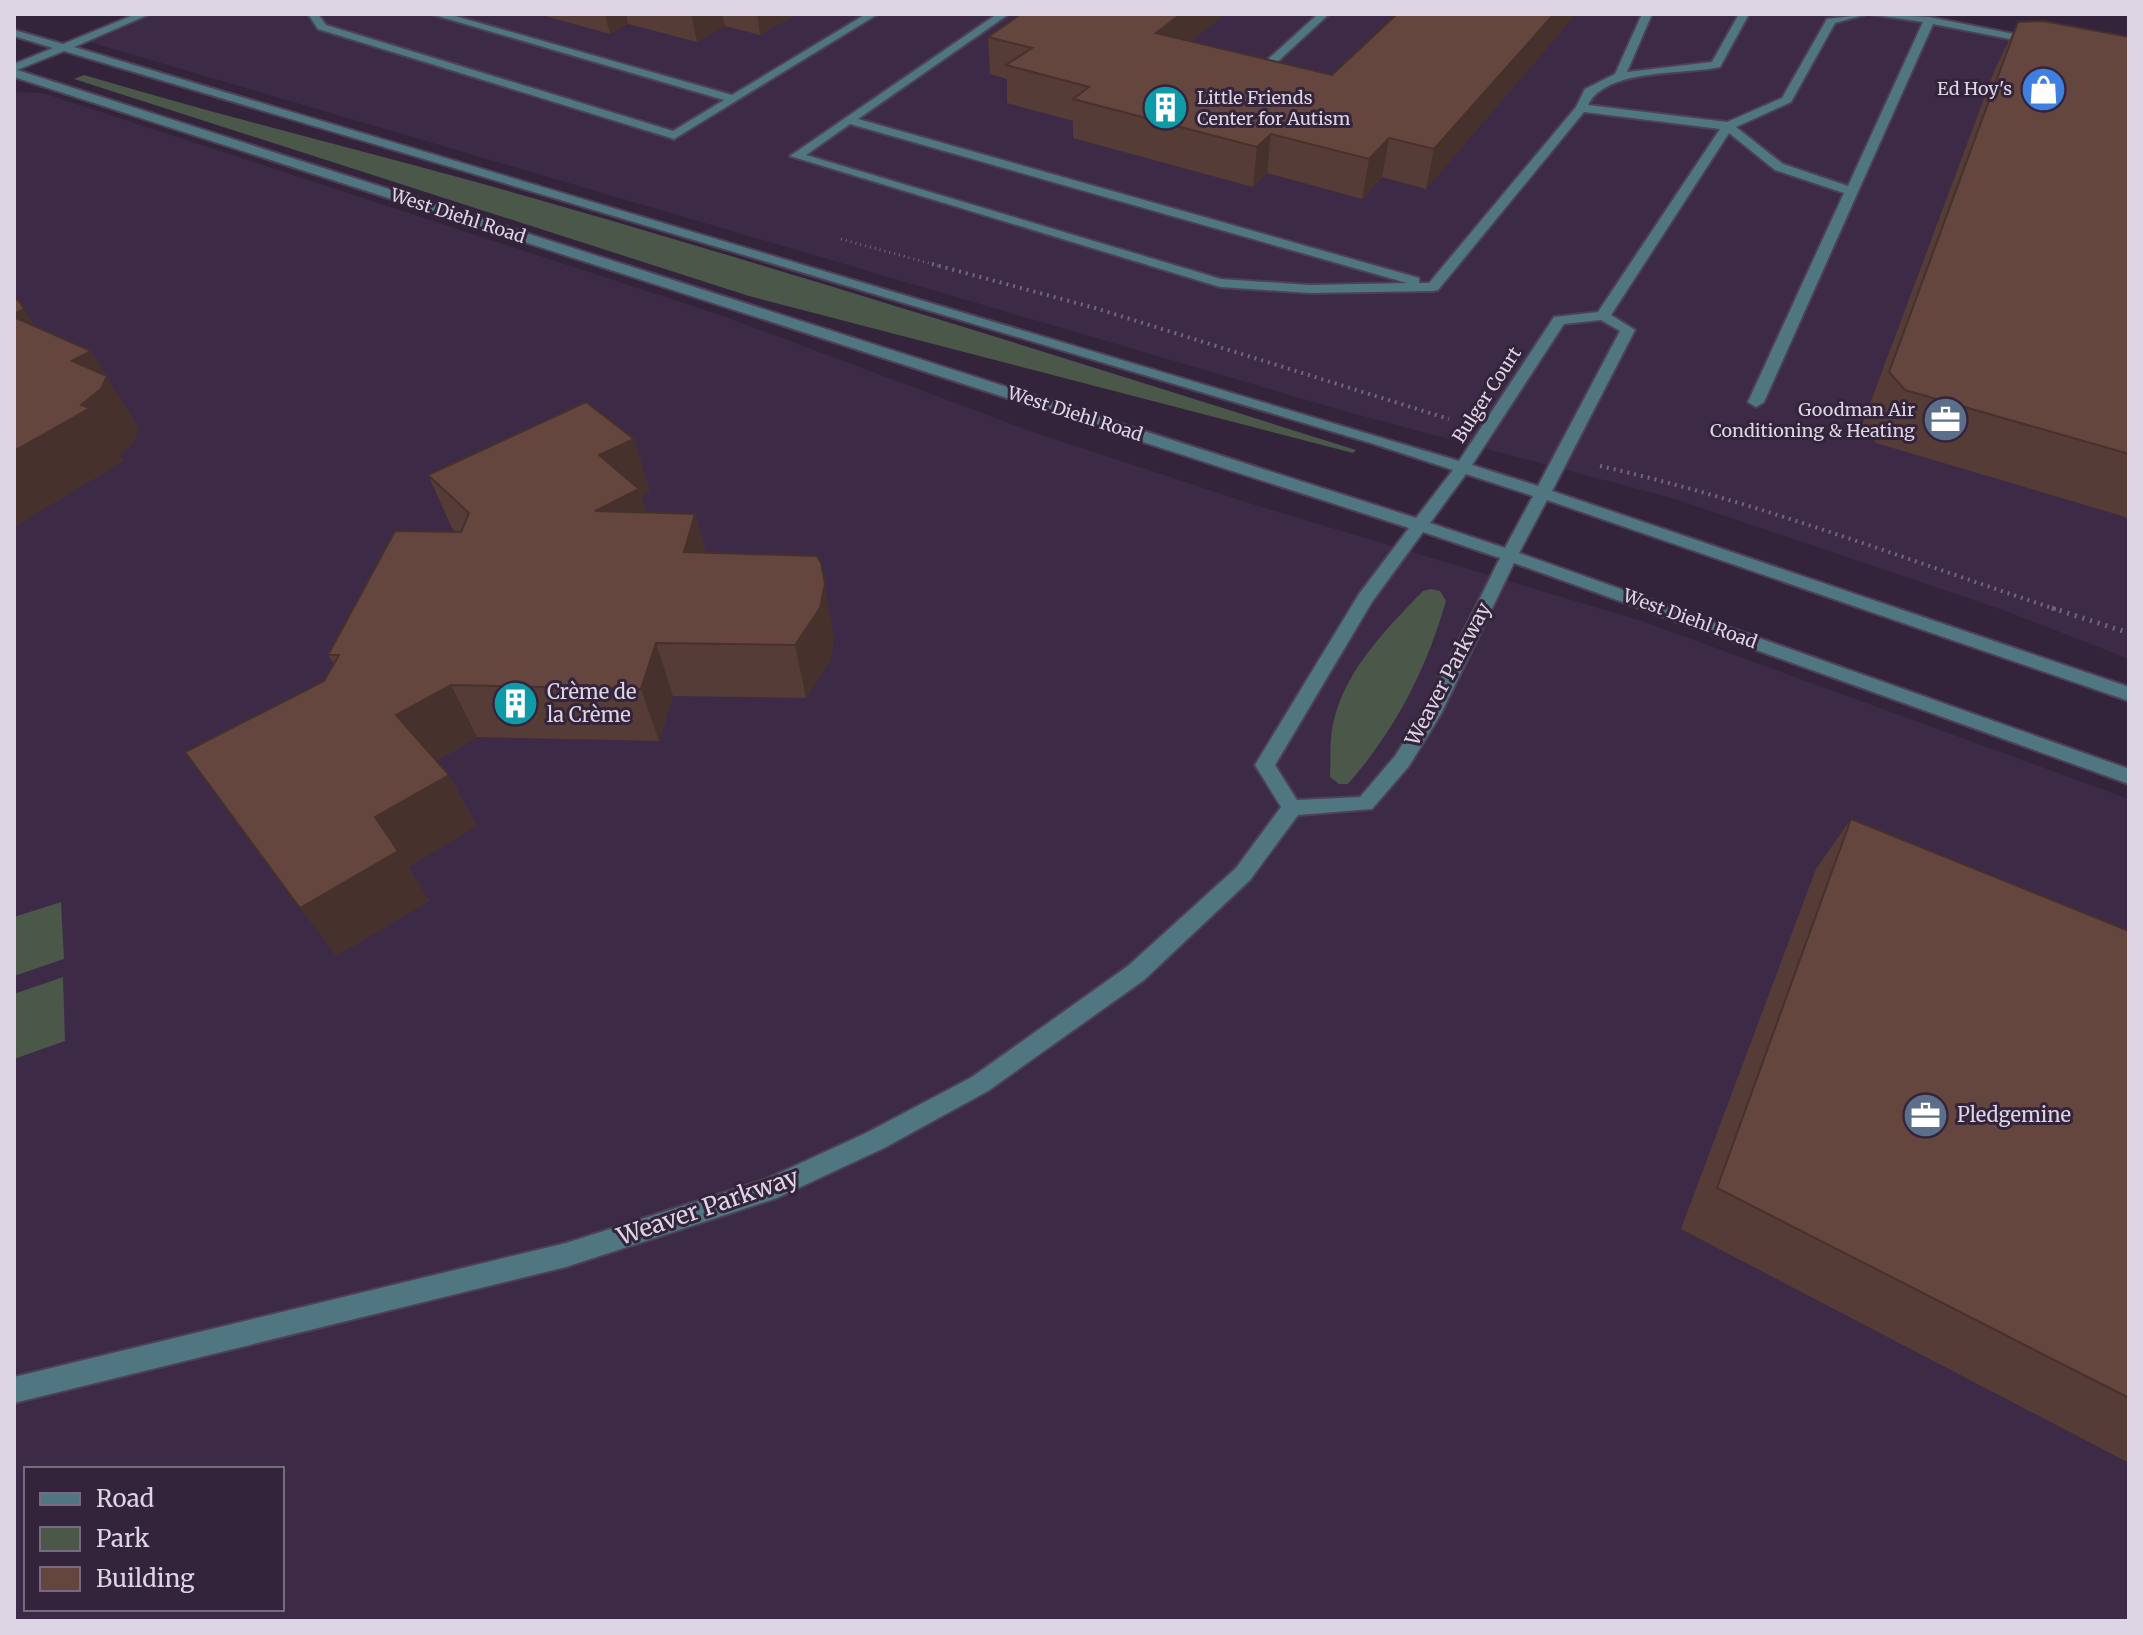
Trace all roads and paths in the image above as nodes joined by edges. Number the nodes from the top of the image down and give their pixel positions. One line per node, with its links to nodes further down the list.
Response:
1 (145, 14): 14 (street)
2 (313, 14): 18 (street)
3 (436, 14): 18 (street)
4 (873, 14): 18 (street)
5 (1004, 14): 20 (street)
6 (1324, 14): 15 (street)
7 (1647, 14): 17 (street)
8 (1744, 14): 17 (street)
9 (1862, 14): 21 (street)
10 (1874, 14): 11 (street)
11 (1929, 20): 13 (street); 22 (street)
12 (14, 33): 14 (street)
13 (2052, 44)
14 (63, 47): 16 (street); 26 (street)
15 (1269, 64)
16 (14, 71): 29 (street, West Diehl Road)
17 (1620, 76): 19 (street)
18 (733, 99)
19 (1581, 108): 21 (street); 23 (street)
20 (848, 120): 23 (street); 23 (street)
21 (1728, 126): 22 (street); 24 (street)
22 (1851, 191): 25 (street)
23 (1433, 287)
24 (1603, 316): 26 (street, Bulger Court); 28 (street)
25 (1756, 402)
26 (1463, 467): 28 (street); 29 (street, Bulger Court)
27 (1657, 479): 31 (path)
28 (1543, 493): 30 (street); 32 (street)
29 (1421, 527): 30 (street, West Diehl Road); 34 (street)
30 (1510, 556): 33 (street, West Diehl Road); 34 (street, Weaver Parkway)
31 (2129, 633)
32 (2129, 694)
33 (2129, 777)
34 (1292, 808): 35 (street, Weaver Parkway)
35 (14, 1390)

